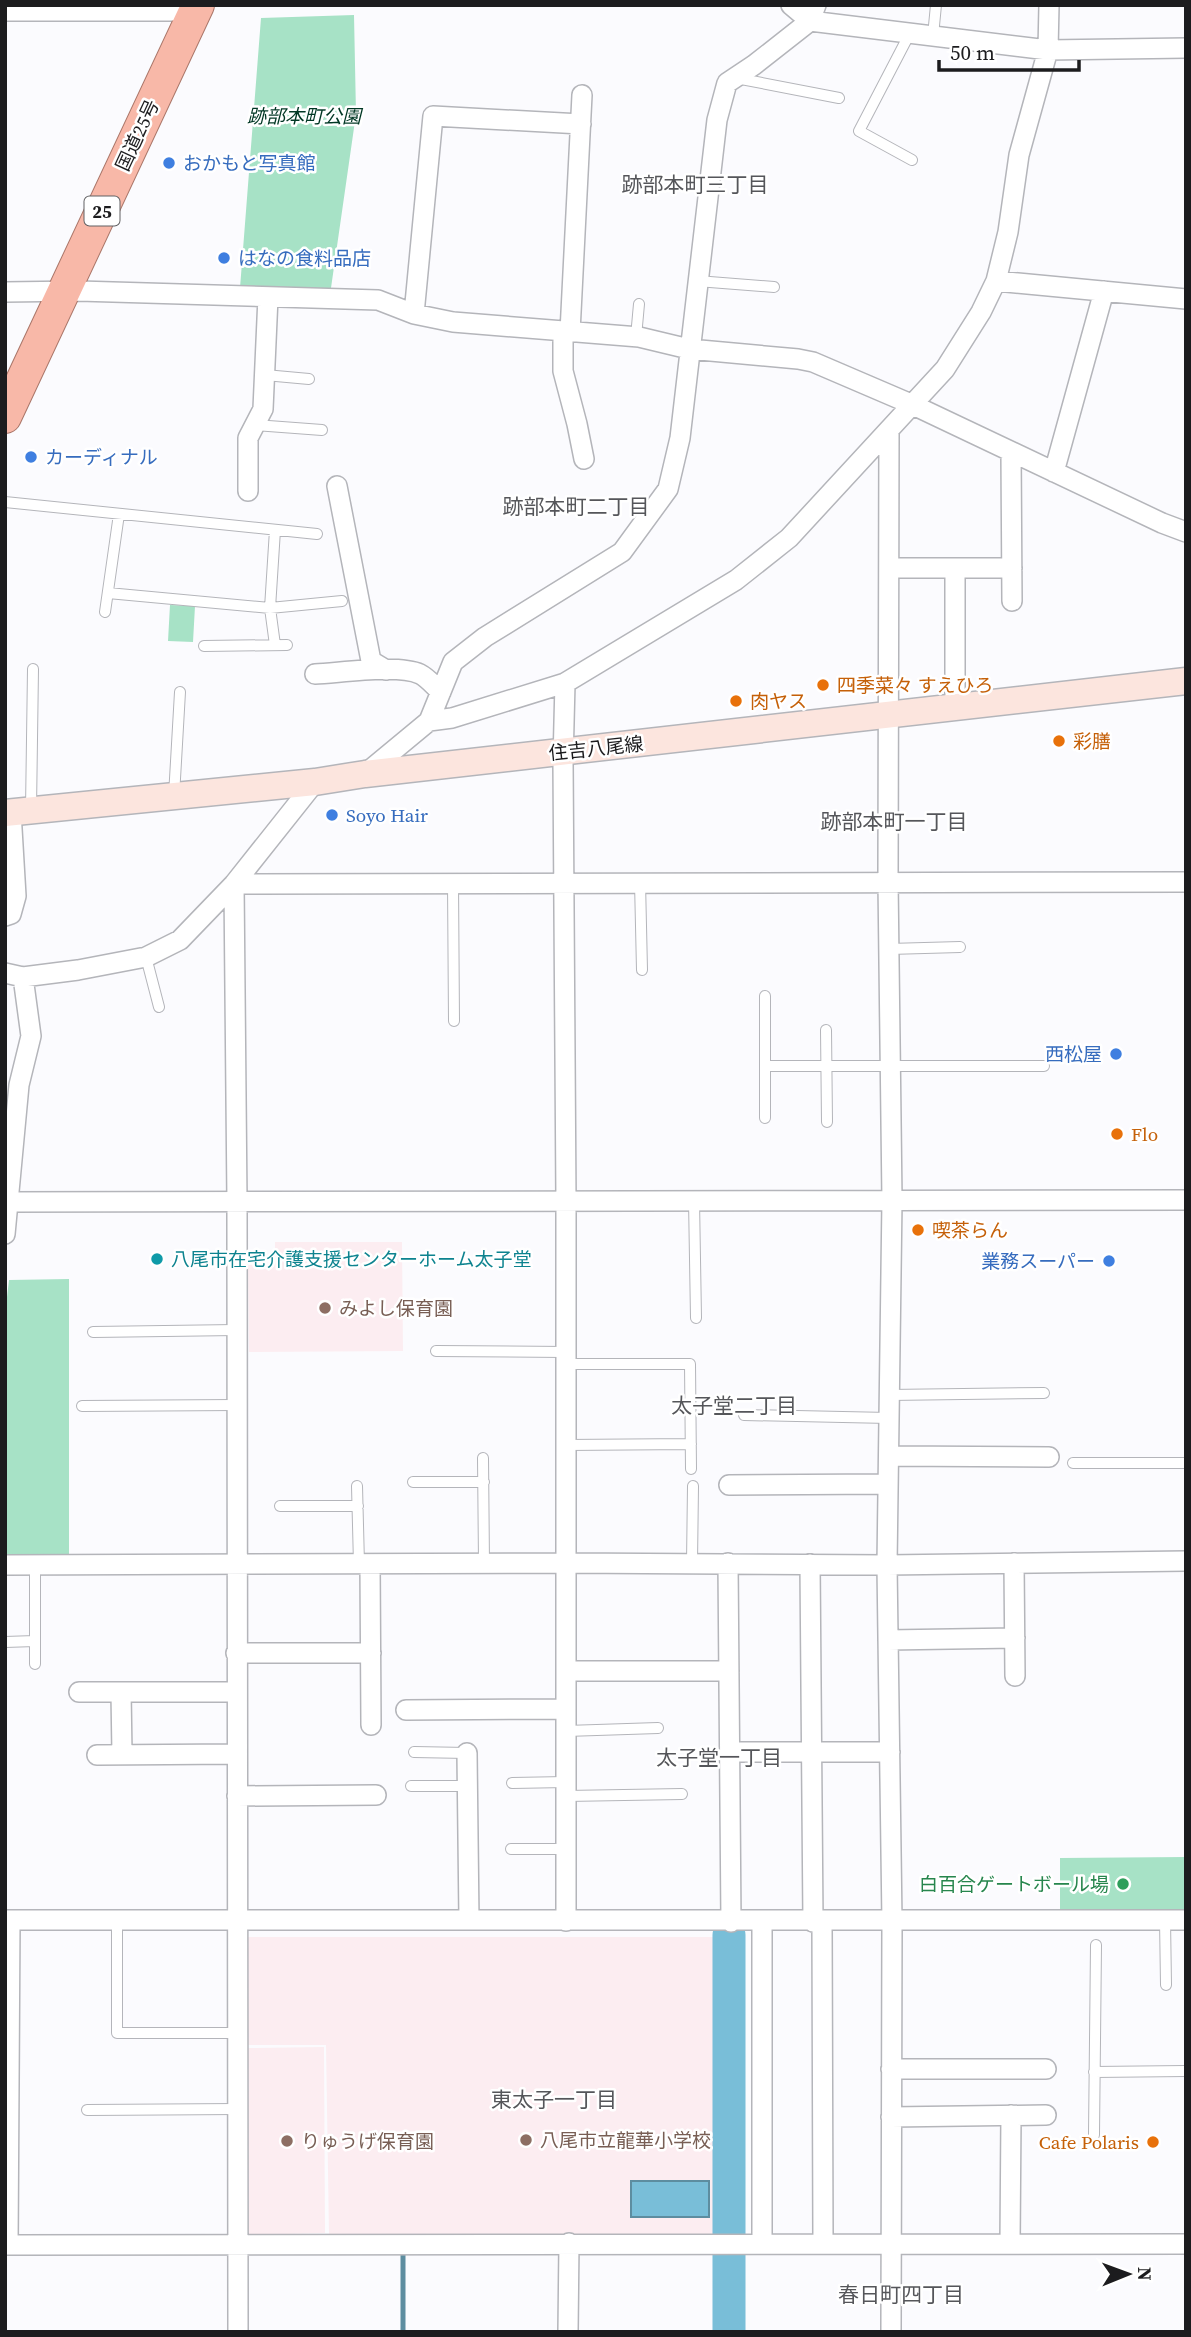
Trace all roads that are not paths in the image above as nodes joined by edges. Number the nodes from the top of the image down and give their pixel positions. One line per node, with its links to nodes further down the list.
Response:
1 (791, 5): 7 (street)
2 (936, 5): 9 (lane)
3 (1049, 5): 11 (street)
4 (102, 8): 5 (street); 6 (street)
5 (196, 8): 20 (highway, 国道25号 / 25)
6 (5, 11)
7 (813, 13): 8 (street); 12 (street)
8 (910, 33): 9 (street); 16 (lane)
9 (933, 36): 11 (street)
10 (1186, 48): 11 (street)
11 (1048, 50): 18 (street)
12 (734, 78): 14 (lane); 17 (street)
13 (582, 95): 15 (street)
14 (839, 98)
15 (581, 124): 26 (street); 27 (street)
16 (912, 160)
17 (697, 281): 19 (lane); 29 (street)
18 (996, 281): 21 (street); 32 (street)
19 (774, 286)
20 (65, 291): 22 (street); 23 (street); 33 (highway, 国道25号 / 25)
21 (1104, 291): 24 (street); 39 (street)
22 (5, 292)
23 (268, 297): 26 (street); 30 (street)
24 (1186, 299)
25 (639, 304): 28 (lane)
26 (414, 314): 27 (street)
27 (567, 332): 28 (street); 38 (street)
28 (636, 337): 29 (street)
29 (689, 349): 32 (street); 64 (street)
30 (265, 375): 31 (lane); 34 (street)
31 (309, 379)
32 (911, 404): 36 (street); 37 (street)
33 (5, 417)
34 (255, 425): 35 (lane); 41 (street)
35 (322, 430)
36 (889, 432): 47 (street); 62 (street)
37 (1011, 452): 39 (street); 49 (street)
38 (584, 459)
39 (1054, 472): 45 (street)
40 (337, 486): 59 (street)
41 (248, 491)
42 (5, 502): 43 (lane)
43 (119, 514): 44 (lane); 50 (lane)
44 (275, 530): 46 (lane); 53 (lane)
45 (1186, 532)
46 (317, 534)
47 (888, 568): 48 (street); 66 (street)
48 (955, 568): 49 (street); 65 (street)
49 (1012, 568): 52 (street)
50 (108, 593): 53 (lane); 54 (lane)
51 (342, 601): 53 (lane)
52 (1012, 601)
53 (270, 608): 55 (lane)
54 (106, 612)
55 (275, 645): 56 (lane); 57 (lane)
56 (286, 645)
57 (204, 646)
58 (33, 669): 72 (lane)
59 (386, 670): 60 (street); 64 (street)
60 (315, 674)
61 (1186, 681): 65 (main road, 住吉八尾線)
62 (565, 683): 67 (street); 68 (street)
63 (180, 692): 71 (lane)
64 (441, 692): 67 (street)
65 (955, 707): 66 (main road, 住吉八尾線)
66 (888, 715): 68 (main road, 住吉八尾線); 73 (street)
67 (429, 721): 69 (street)
68 (563, 751): 69 (main road, 住吉八尾線); 76 (street)
69 (365, 774): 70 (main road, 住吉八尾線)
70 (315, 782): 71 (main road, 住吉八尾線); 78 (street)
71 (174, 796): 72 (main road, 住吉八尾線)
72 (16, 812): 79 (street)
73 (888, 881): 74 (street); 77 (street); 81 (street)
74 (640, 882): 76 (street); 83 (lane)
75 (453, 883): 76 (street); 78 (street); 87 (lane)
76 (563, 883): 99 (street)
77 (1186, 883)
78 (234, 884): 82 (street); 101 (street)
79 (5, 916)
80 (960, 947): 81 (lane)
81 (889, 949): 90 (street)
82 (146, 957): 84 (street); 86 (lane)
83 (642, 970)
84 (14, 975): 95 (street)
85 (765, 996): 91 (lane)
86 (159, 1007)
87 (454, 1021)
88 (826, 1030): 89 (lane)
89 (826, 1065): 90 (lane); 91 (lane); 94 (lane)
90 (890, 1065): 92 (lane); 97 (street)
91 (765, 1066): 93 (lane)
92 (1044, 1066)
93 (765, 1118)
94 (827, 1122)
95 (9, 1151): 100 (street)
96 (694, 1200): 97 (street); 99 (street); 103 (lane)
97 (892, 1200): 98 (street); 109 (street)
98 (1186, 1200)
99 (566, 1201): 101 (street); 107 (street)
100 (8, 1202): 101 (street); 102 (street)
101 (237, 1202): 104 (street)
102 (5, 1234)
103 (696, 1318)
104 (236, 1330): 105 (lane); 110 (street)
105 (93, 1332)
106 (436, 1351): 107 (lane)
107 (566, 1358): 114 (lane); 115 (street)
108 (1044, 1393): 109 (lane)
109 (889, 1395): 113 (street)
110 (236, 1405): 111 (lane); 140 (street)
111 (82, 1406)
112 (744, 1415): 113 (lane)
113 (889, 1418): 116 (street)
114 (691, 1444): 115 (lane); 121 (lane)
115 (566, 1445): 132 (street)
116 (889, 1456): 117 (street); 125 (street)
117 (1049, 1457)
118 (483, 1458): 123 (lane)
119 (1073, 1463): 120 (lane)
120 (1186, 1463)
121 (691, 1469)
122 (413, 1482): 123 (lane)
123 (484, 1482): 131 (lane)
124 (729, 1485): 125 (street)
125 (888, 1485): 141 (street)
126 (358, 1486): 129 (lane)
127 (693, 1486): 133 (lane)
128 (281, 1506): 129 (lane)
129 (358, 1506): 136 (lane)
130 (1186, 1561): 135 (street)
131 (484, 1563): 132 (street); 136 (street)
132 (566, 1563): 133 (street); 149 (street)
133 (692, 1563): 134 (street)
134 (728, 1563): 137 (street); 150 (street)
135 (1014, 1563): 141 (street); 142 (street)
136 (364, 1564): 140 (street); 147 (street)
137 (810, 1564): 141 (street); 162 (street)
138 (5, 1565): 139 (street)
139 (35, 1565): 140 (street); 144 (lane)
140 (236, 1565): 146 (street)
141 (887, 1565): 143 (street)
142 (1015, 1638): 143 (street); 151 (street)
143 (888, 1640): 163 (street)
144 (35, 1641): 145 (lane); 148 (lane)
145 (5, 1642)
146 (236, 1653): 147 (street); 154 (street)
147 (371, 1653): 157 (street)
148 (35, 1664)
149 (566, 1671): 150 (street); 155 (street)
150 (729, 1671): 161 (street)
151 (1015, 1676)
152 (79, 1692): 153 (street)
153 (121, 1692): 154 (street); 165 (street)
154 (236, 1692): 166 (street)
155 (566, 1709): 156 (street); 159 (street)
156 (406, 1710)
157 (371, 1726)
158 (658, 1728): 159 (lane)
159 (566, 1731): 171 (street)
160 (414, 1752): 164 (lane)
161 (729, 1752): 162 (street); 184 (street)
162 (812, 1752): 163 (street); 186 (street)
163 (890, 1752): 187 (street)
164 (467, 1753): 170 (street)
165 (122, 1754): 166 (street); 167 (street)
166 (237, 1754): 173 (street)
167 (97, 1755)
168 (512, 1783): 171 (lane)
169 (411, 1786): 170 (lane)
170 (467, 1786): 180 (street)
171 (566, 1789): 172 (lane); 176 (street)
172 (682, 1794)
173 (237, 1796): 174 (street); 178 (street)
174 (376, 1796)
175 (511, 1849): 176 (lane)
176 (566, 1849): 183 (street)
177 (117, 1919): 178 (street); 179 (street); 190 (lane)
178 (237, 1919): 180 (street); 190 (street)
179 (7, 1920): 208 (street)
180 (469, 1920): 183 (street)
181 (1165, 1920): 182 (street); 187 (street); 189 (lane)
182 (1186, 1920)
183 (566, 1921): 184 (street)
184 (731, 1922): 185 (street)
185 (762, 1922): 186 (street); 202 (street)
186 (818, 1922): 187 (street); 203 (street)
187 (892, 1922): 191 (street)
188 (1096, 1945): 194 (lane)
189 (1166, 1985)
190 (238, 2033): 195 (street)
191 (891, 2069): 192 (street); 199 (street)
192 (1046, 2069)
193 (1186, 2071): 194 (lane)
194 (1094, 2072): 200 (lane)
195 (238, 2109): 196 (lane); 206 (street)
196 (87, 2110)
197 (1011, 2115): 198 (street); 199 (street); 205 (street)
198 (1046, 2115)
199 (891, 2116): 204 (street)
200 (1094, 2135)
201 (569, 2243): 202 (street); 206 (street); 210 (street)
202 (762, 2243): 203 (street)
203 (823, 2243): 204 (street)
204 (890, 2243): 205 (street); 211 (street)
205 (1010, 2243): 207 (street)
206 (238, 2244): 208 (street); 209 (street)
207 (1186, 2244)
208 (6, 2245)
209 (238, 2332)
210 (568, 2332)
211 (891, 2332)

